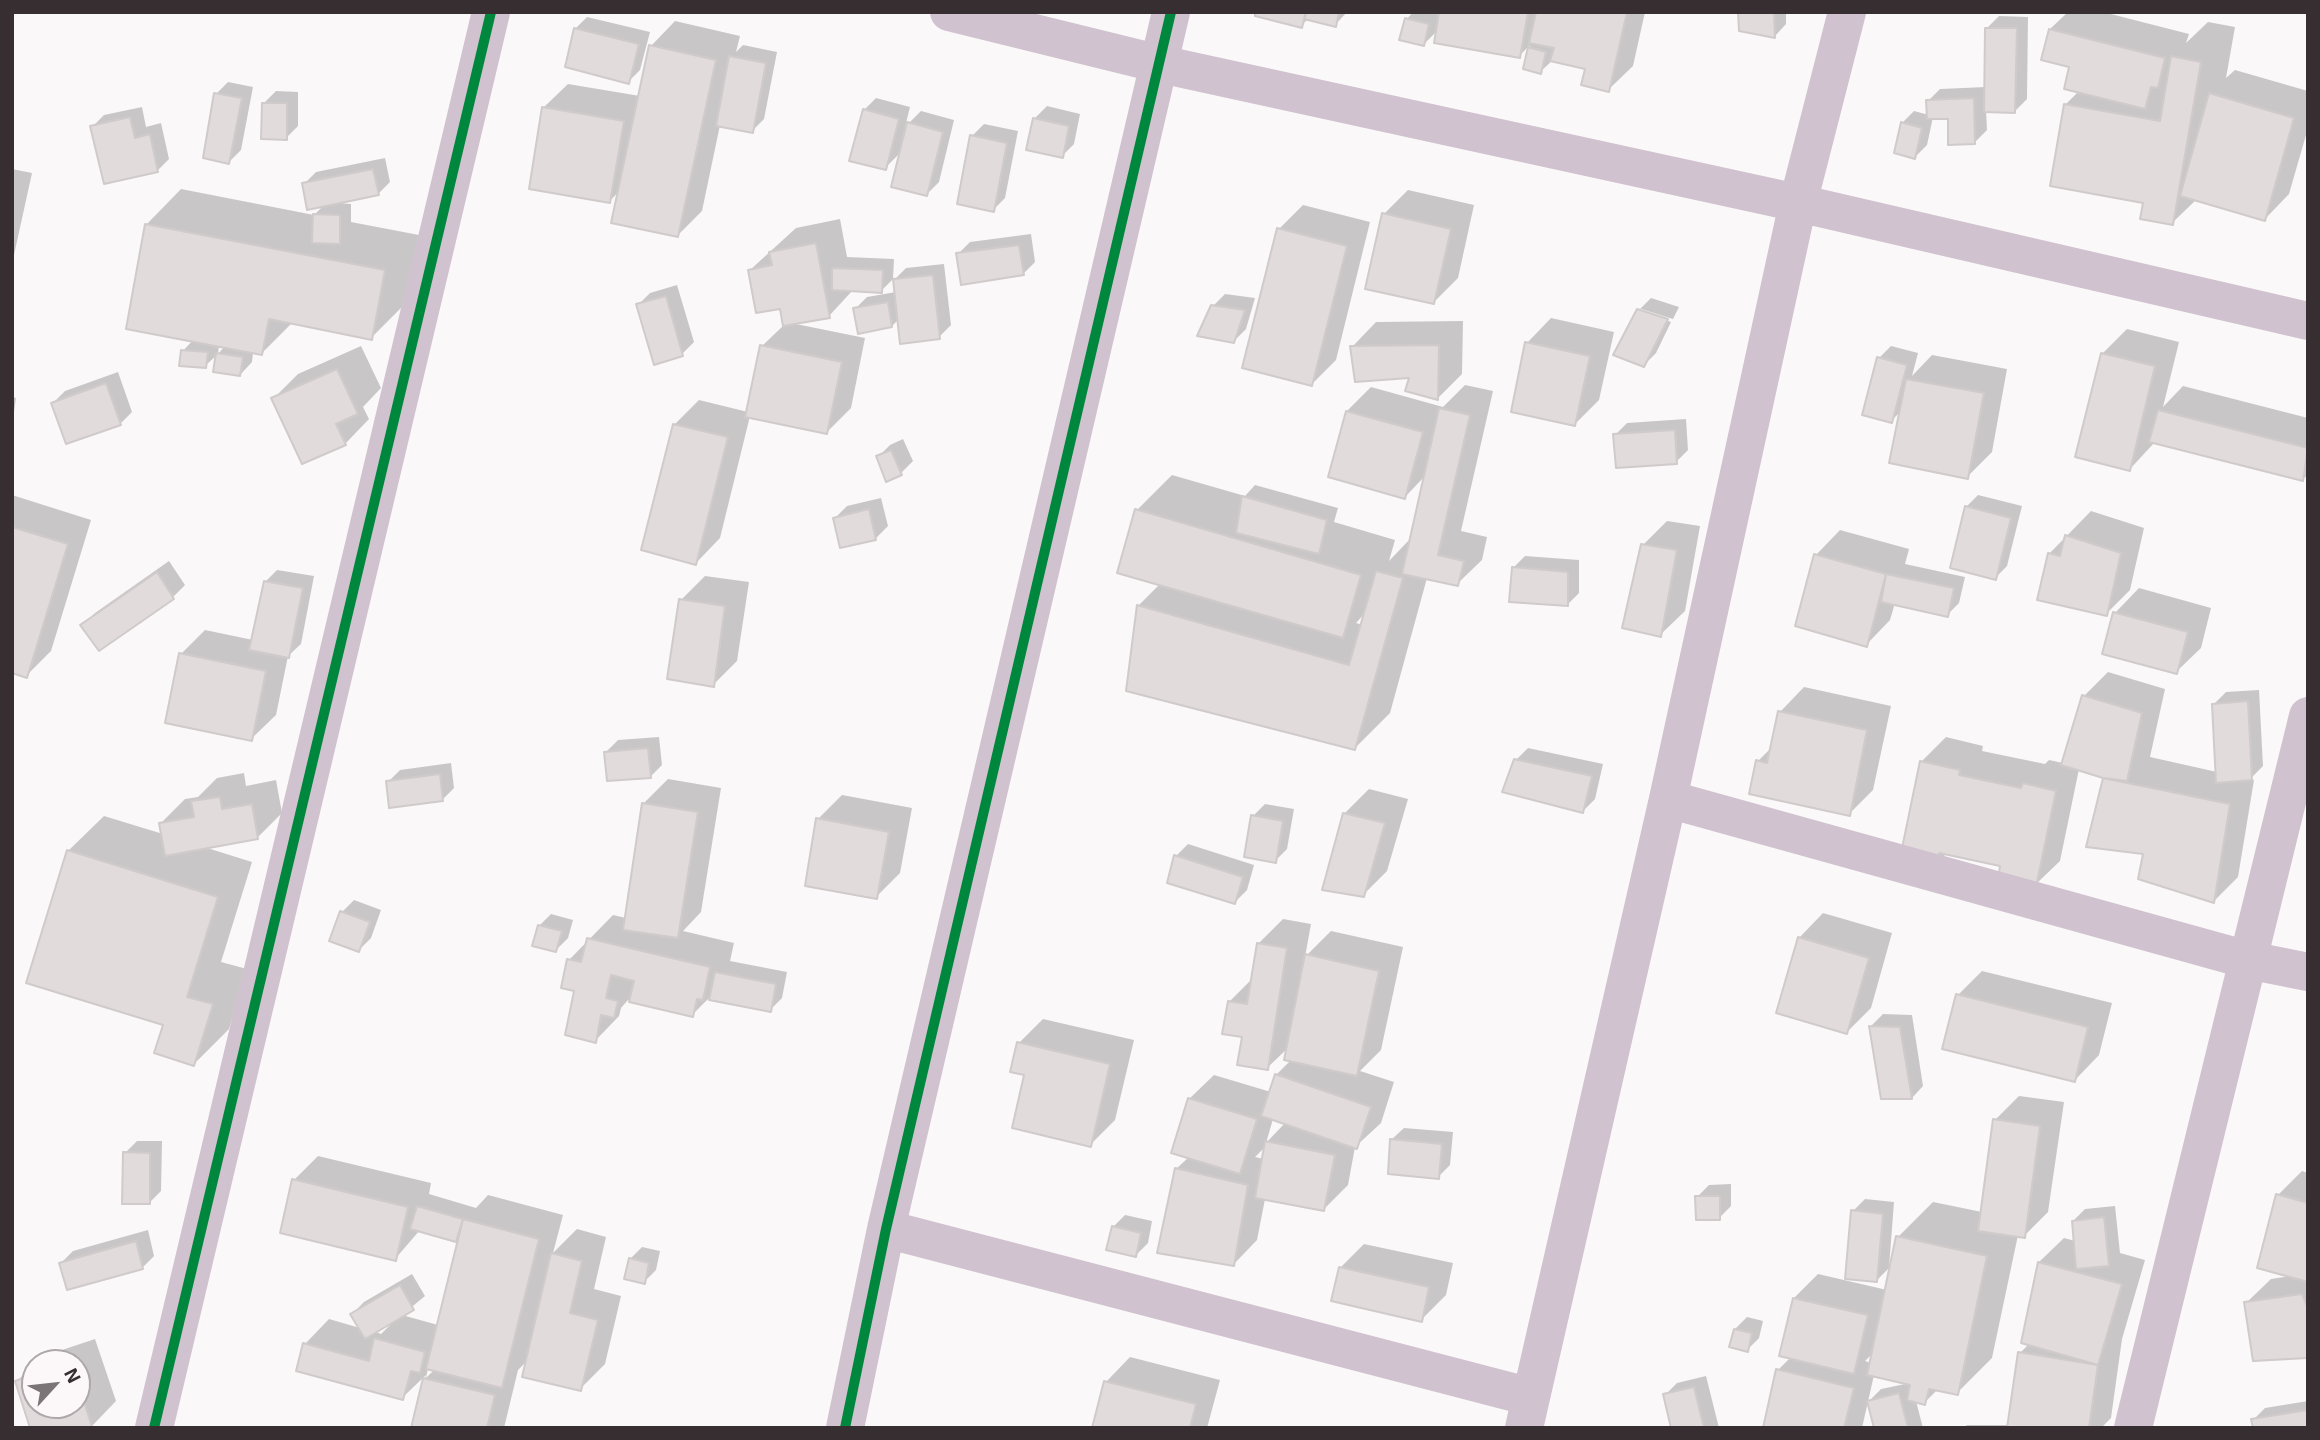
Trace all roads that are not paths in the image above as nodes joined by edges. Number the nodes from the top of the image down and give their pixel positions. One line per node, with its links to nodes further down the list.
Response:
1 (491, 12): 14 (street)
2 (949, 12): 5 (street)
3 (1171, 12): 5 (street)
4 (1847, 12): 6 (street)
5 (1160, 64): 6 (street); 12 (street)
6 (1798, 203): 7 (street); 9 (street)
7 (2308, 321)
8 (2308, 716): 10 (street)
9 (1668, 799): 10 (street); 13 (street)
10 (2248, 960): 11 (street); 16 (street)
11 (2308, 972)
12 (887, 1229): 13 (street); 15 (street)
13 (1527, 1413)
14 (154, 1428)
15 (845, 1428)
16 (2133, 1428)

